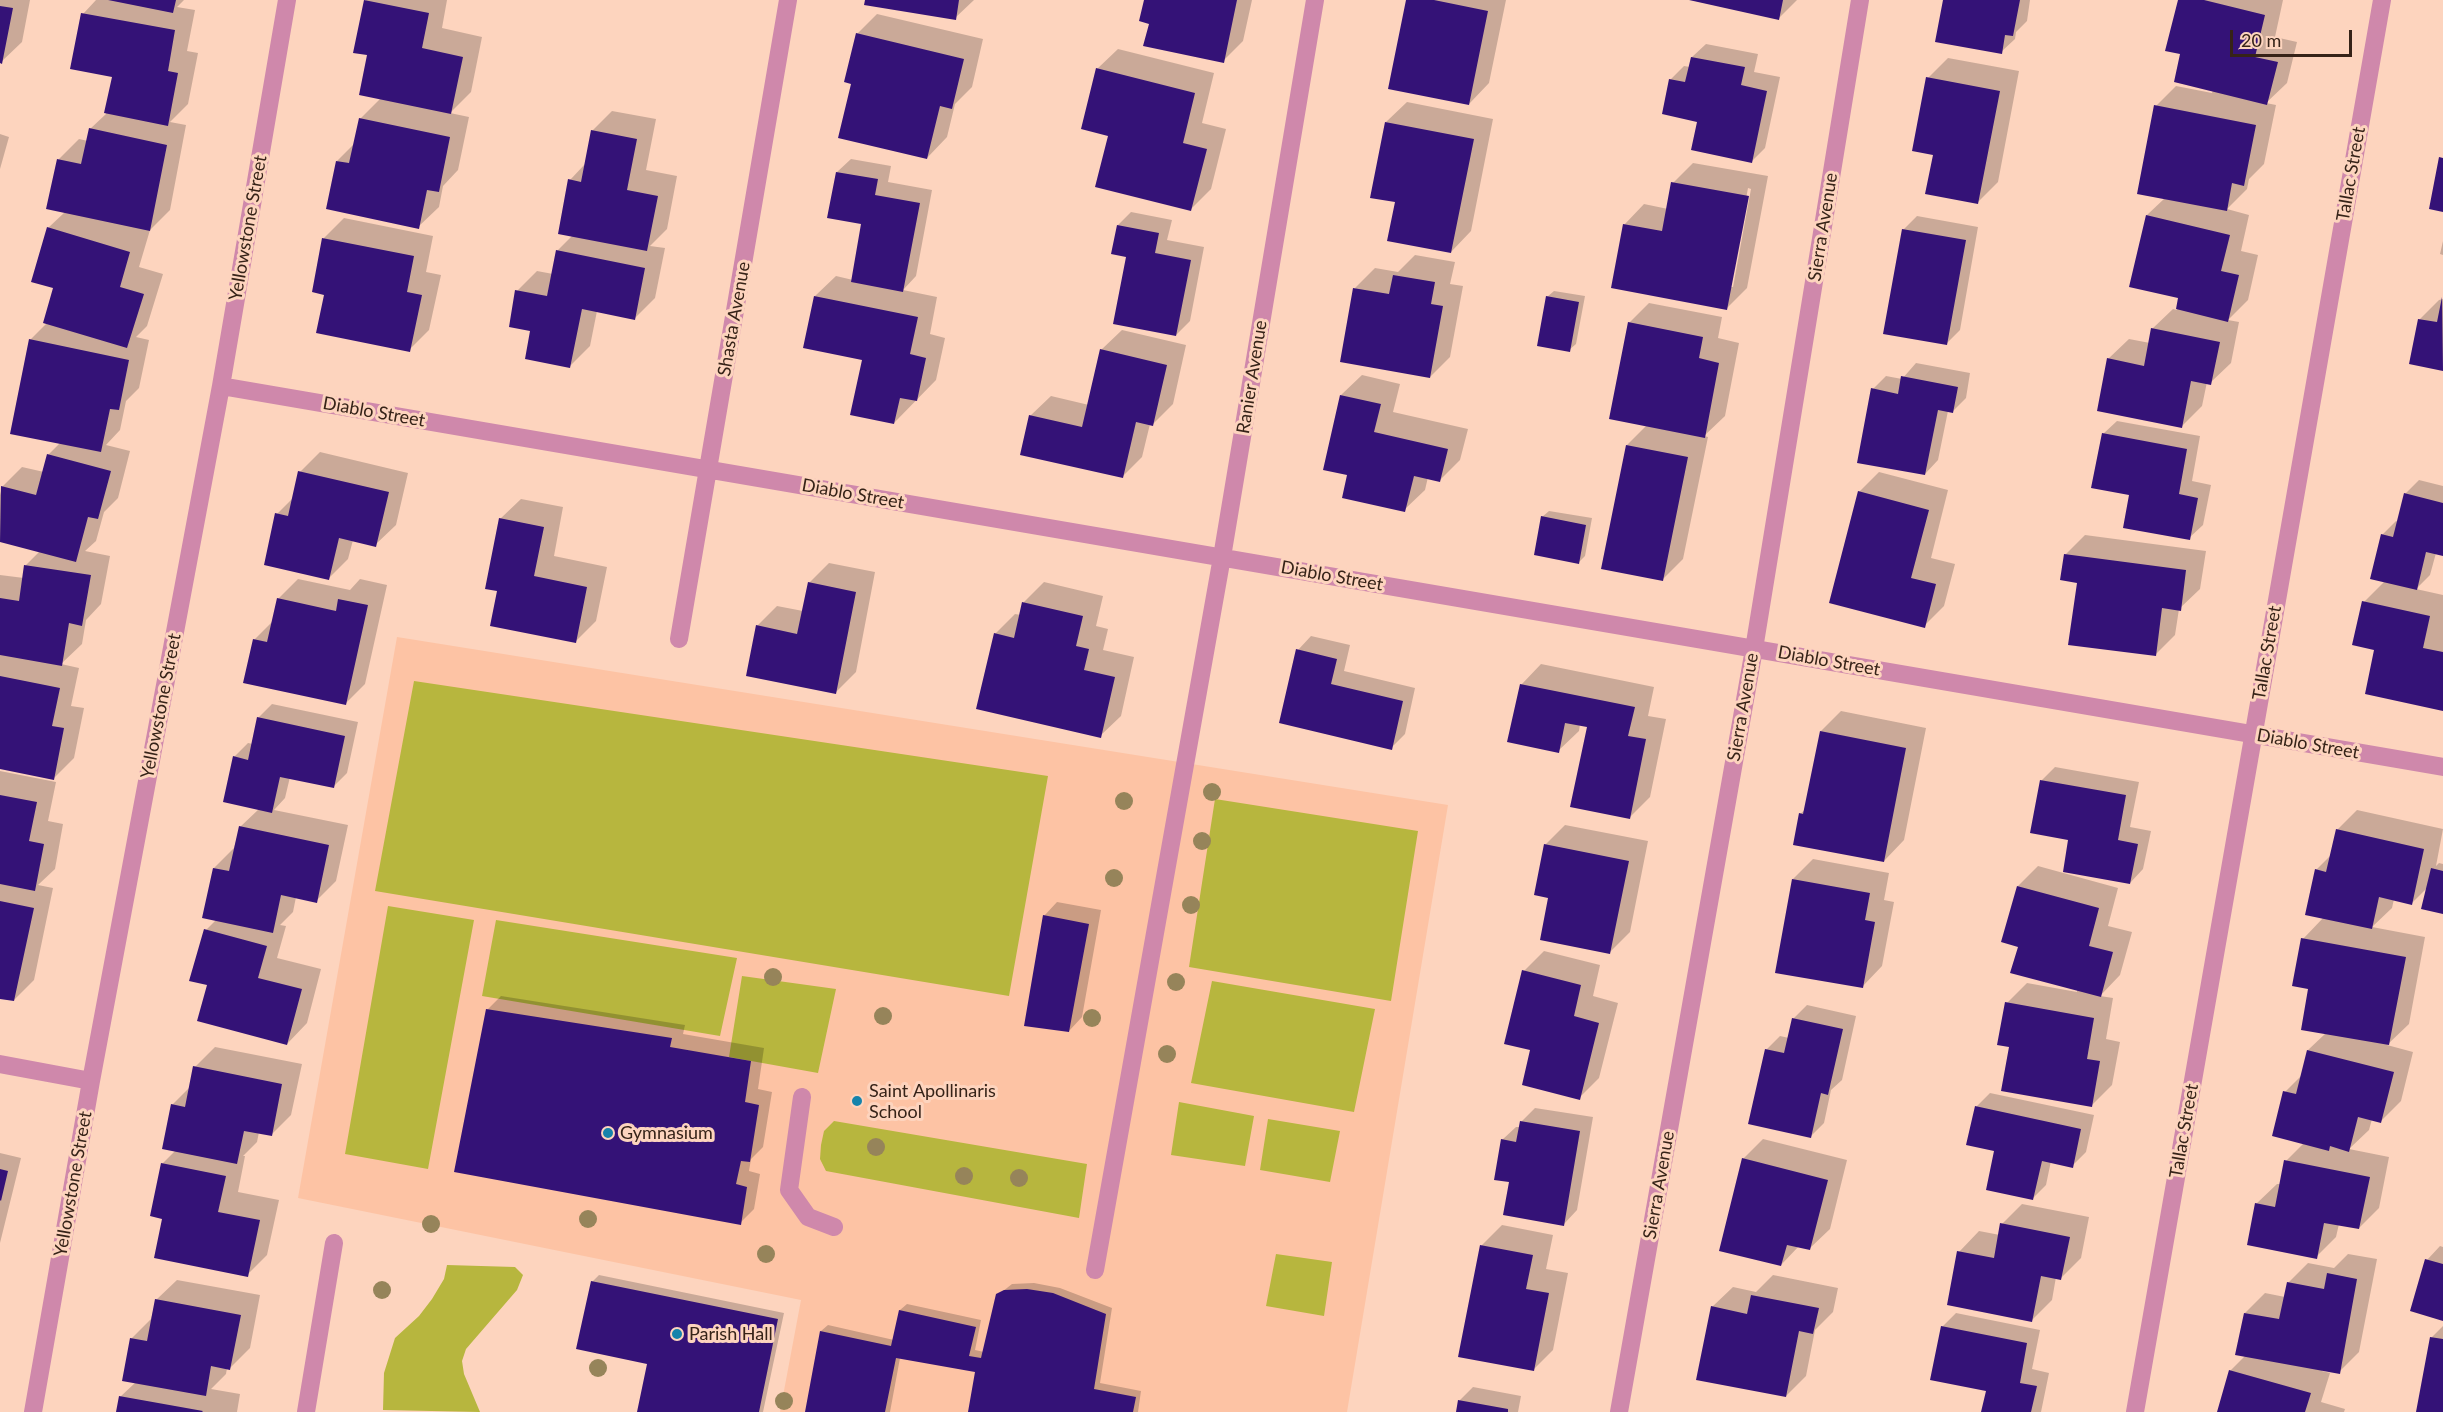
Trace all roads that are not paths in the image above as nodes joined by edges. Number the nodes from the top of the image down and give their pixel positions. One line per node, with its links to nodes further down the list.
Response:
1 (287, 0): 6 (street, Yellowstone Street)
2 (788, 0): 7 (street, Shasta Avenue)
3 (1315, 0): 8 (street, Ranier Avenue)
4 (1860, 0): 10 (street, Sierra Avenue)
5 (2382, 0): 11 (street, Tallac Street)
6 (221, 386): 7 (street, Diablo Street); 14 (street, Yellowstone Street)
7 (708, 469): 8 (street, Diablo Street); 9 (street, Shasta Avenue)
8 (1222, 558): 10 (street, Diablo Street); 18 (street, Ranier Avenue)
9 (679, 639)
10 (1754, 649): 11 (street, Diablo Street); 21 (street, Sierra Avenue)
11 (2252, 734): 12 (street, Diablo Street); 22 (street, Tallac Street)
12 (2443, 767)
13 (0, 1064): 14 (street)
14 (91, 1081): 19 (street, Yellowstone Street)
15 (802, 1097): 16 (street)
16 (834, 1227)
17 (334, 1243): 20 (street)
18 (1095, 1270)
19 (33, 1412)
20 (306, 1412)
21 (1619, 1412)
22 (2135, 1412)

